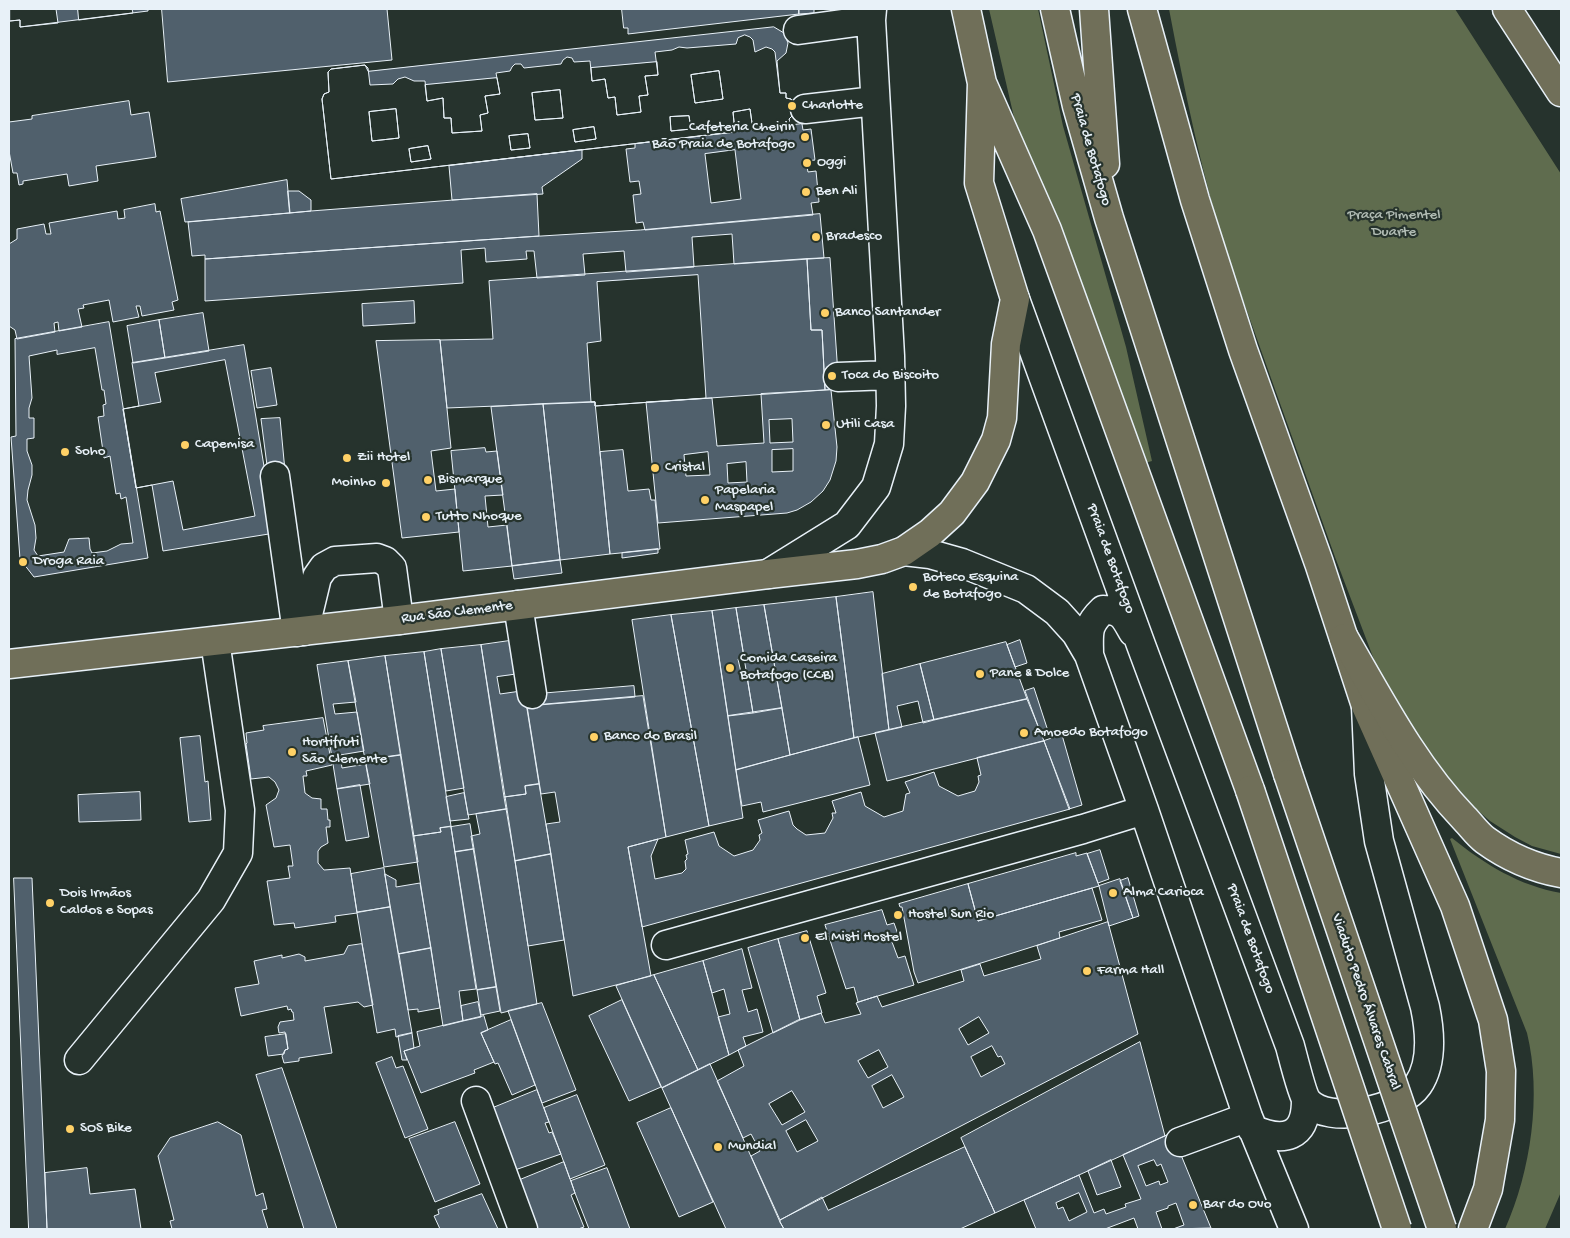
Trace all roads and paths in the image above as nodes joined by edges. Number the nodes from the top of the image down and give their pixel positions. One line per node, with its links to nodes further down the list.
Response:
1 (966, 9): 8 (main road, Praia de Botafogo)
2 (1055, 9): 12 (main road, Praia de Botafogo)
3 (1094, 9): 12 (main road)
4 (1142, 9): 22 (main road)
5 (1507, 9): 9 (main road)
6 (871, 14): 7 (street); 10 (street)
7 (798, 30)
8 (982, 83): 13 (main road, Praia de Botafogo); 40 (main road, Praia de Botafogo, bridge)
9 (1561, 92)
10 (875, 101): 11 (street); 14 (street)
11 (805, 109)
12 (1109, 218): 29 (main road, Praia de Botafogo)
13 (1015, 299): 17 (main road, Praia de Botafogo); 24 (street, Praia de Botafogo)
14 (890, 376): 15 (street); 18 (street)
15 (838, 377)
16 (275, 476): 21 (street)
17 (904, 551): 18 (main road, Rua São Clemente); 25 (street)
18 (768, 574): 19 (main road, Rua São Clemente)
19 (518, 605): 20 (main road, Rua São Clemente); 27 (street)
20 (399, 620): 21 (main road, Rua São Clemente); 21 (street)
21 (301, 631): 23 (main road, Rua São Clemente)
22 (1344, 638): 28 (main road); 31 (main road)
23 (215, 641): 26 (main road, Rua São Clemente); 33 (street)
24 (1141, 645): 25 (street); 34 (street, Praia de Botafogo)
25 (1089, 655): 30 (street)
26 (9, 664)
27 (532, 694)
28 (1366, 706): 34 (street); 42 (main road)
29 (1288, 774): 41 (main road, Viaduto Pedro Álvares Cabral, bridge)
30 (1144, 810): 32 (street); 36 (street)
31 (1561, 873)
32 (666, 945)
33 (79, 1060)
34 (1306, 1100): 36 (street)
35 (476, 1101): 38 (street)
36 (1250, 1123): 37 (street); 39 (street)
37 (1180, 1142)
38 (524, 1229)
39 (1294, 1229)
40 (1398, 1229)
41 (1442, 1229)
42 (1473, 1229)

